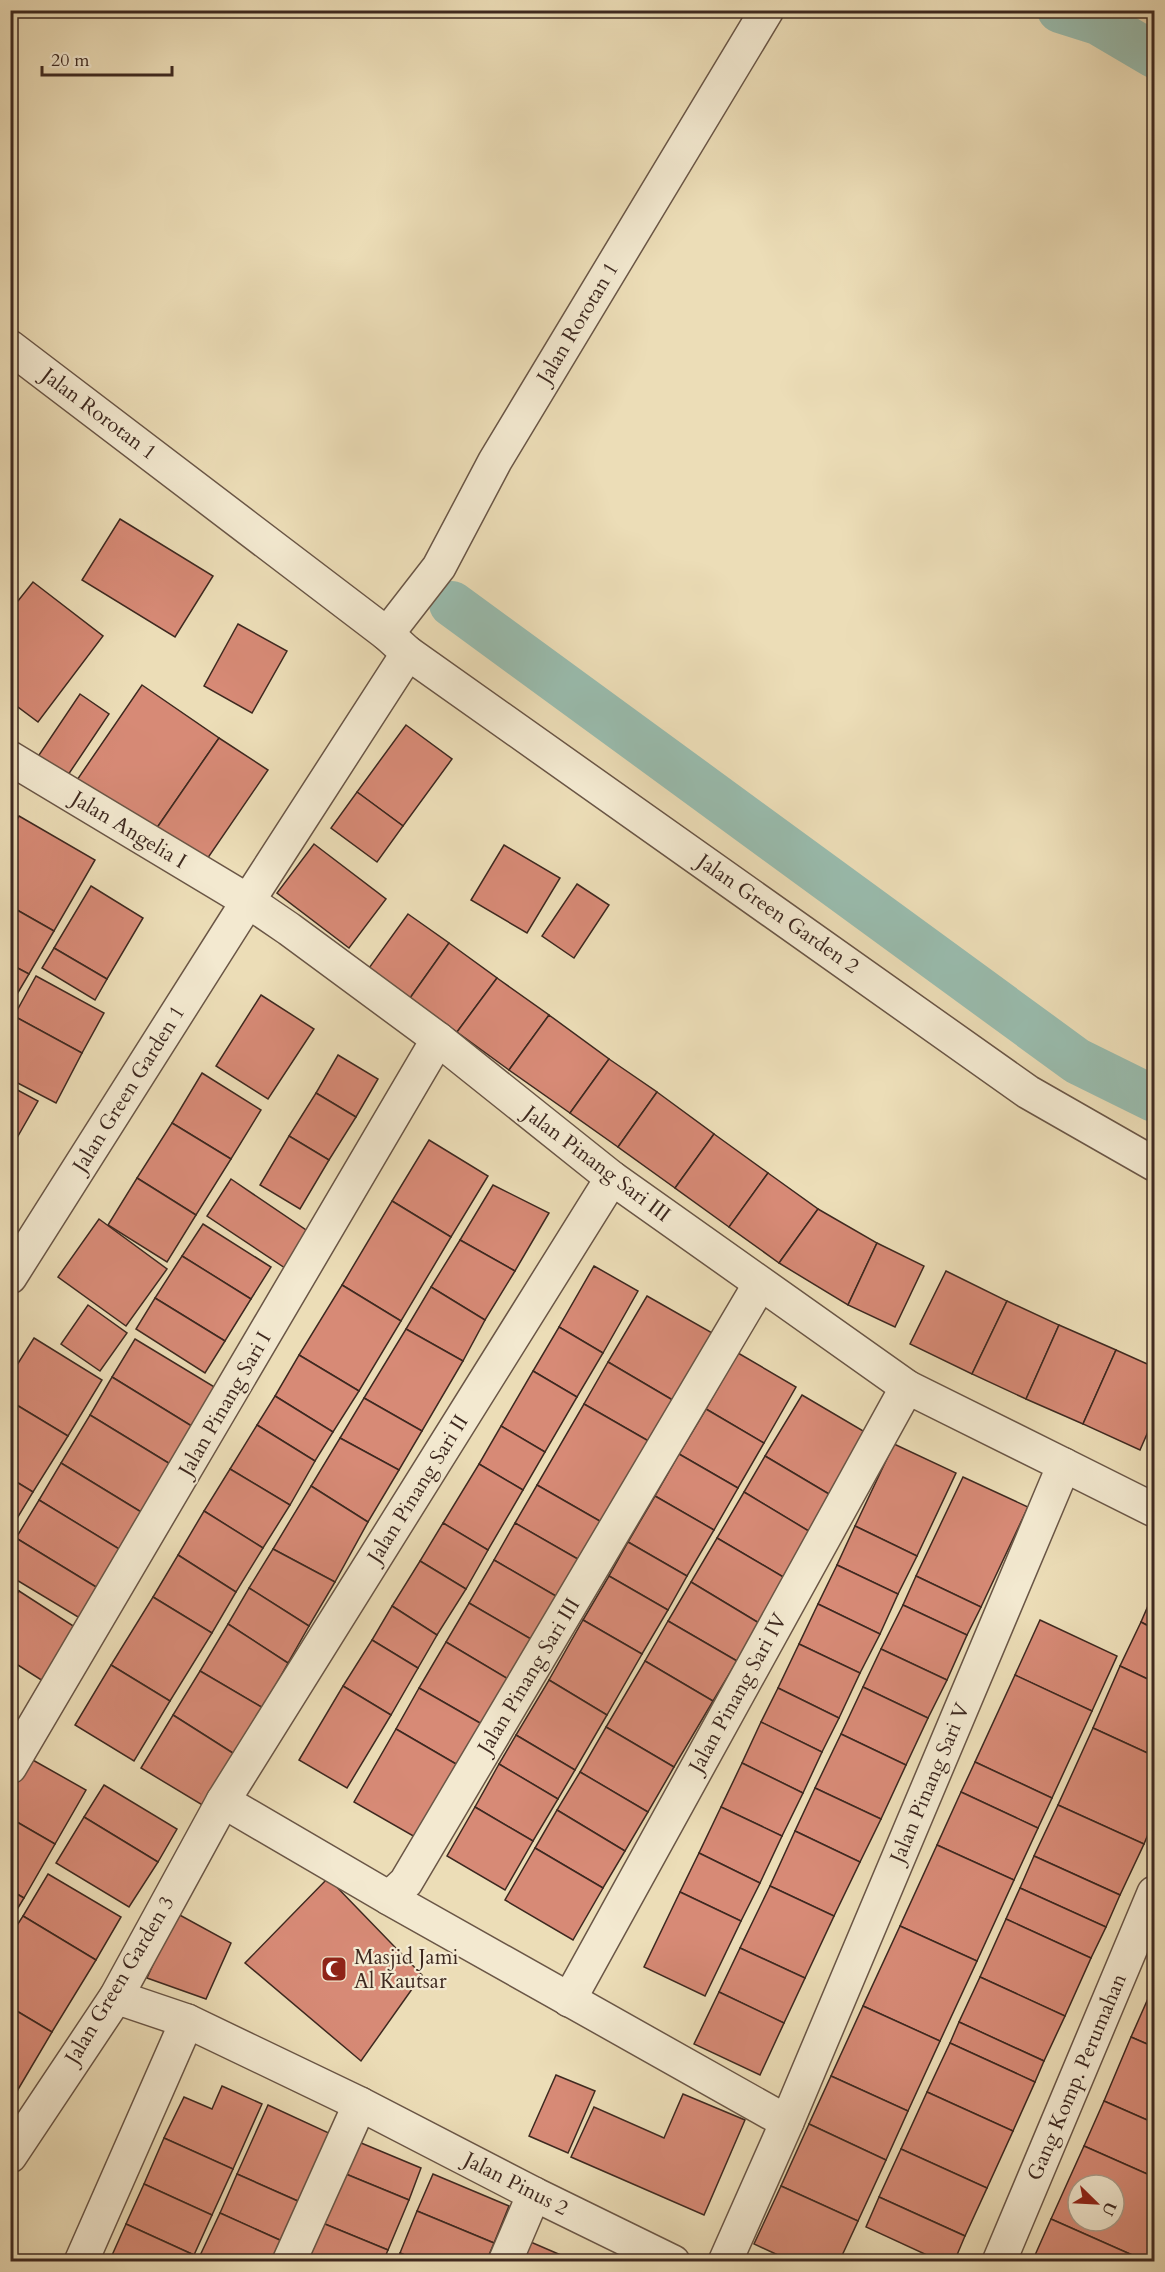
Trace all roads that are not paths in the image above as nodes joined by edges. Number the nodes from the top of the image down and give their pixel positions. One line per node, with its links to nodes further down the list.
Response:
1 (767, 10): 3 (street, Jalan Rorotan 1)
2 (10, 347): 3 (street, Jalan Rorotan 1)
3 (399, 634): 5 (street, Jalan Green Garden 1); 7 (street, Jalan Green Garden 2)
4 (12, 762): 5 (street, Jalan Angelia I)
5 (248, 901): 6 (street); 9 (street, Jalan Green Garden 1)
6 (438, 1039): 8 (street, Jalan Pinang Sari III); 14 (street, Jalan Pinang Sari I)
7 (1155, 1164)
8 (612, 1178): 10 (street, Jalan Pinang Sari III); 15 (street, Jalan Pinang Sari II)
9 (10, 1277)
10 (760, 1284): 11 (street, Jalan Pinang Sari III); 17 (street, Jalan Pinang Sari III)
11 (907, 1387): 12 (street); 19 (street, Jalan Pinang Sari IV)
12 (1064, 1465): 13 (street); 22 (street, Jalan Pinang Sari V)
13 (1155, 1510)
14 (10, 1767)
15 (224, 1801): 17 (street); 18 (street, Jalan Green Garden 3)
16 (1155, 1893): 30 (street, Gang Komp. Perumahan)
17 (389, 1898): 19 (street)
18 (116, 1997): 20 (street, Jalan Pinus 2); 23 (street, Jalan Green Garden 3)
19 (569, 2000): 22 (street)
20 (187, 2021): 21 (street, Jalan Pinus 2); 25 (street)
21 (360, 2104): 24 (street, Jalan Pinus 2); 26 (street)
22 (787, 2122): 29 (street, Jalan Pinang Sari V)
23 (10, 2156)
24 (534, 2194): 27 (street); 28 (street, Jalan Pinus 2)
25 (81, 2262)
26 (289, 2262)
27 (505, 2262)
28 (673, 2262)
29 (724, 2262)
30 (999, 2262)

